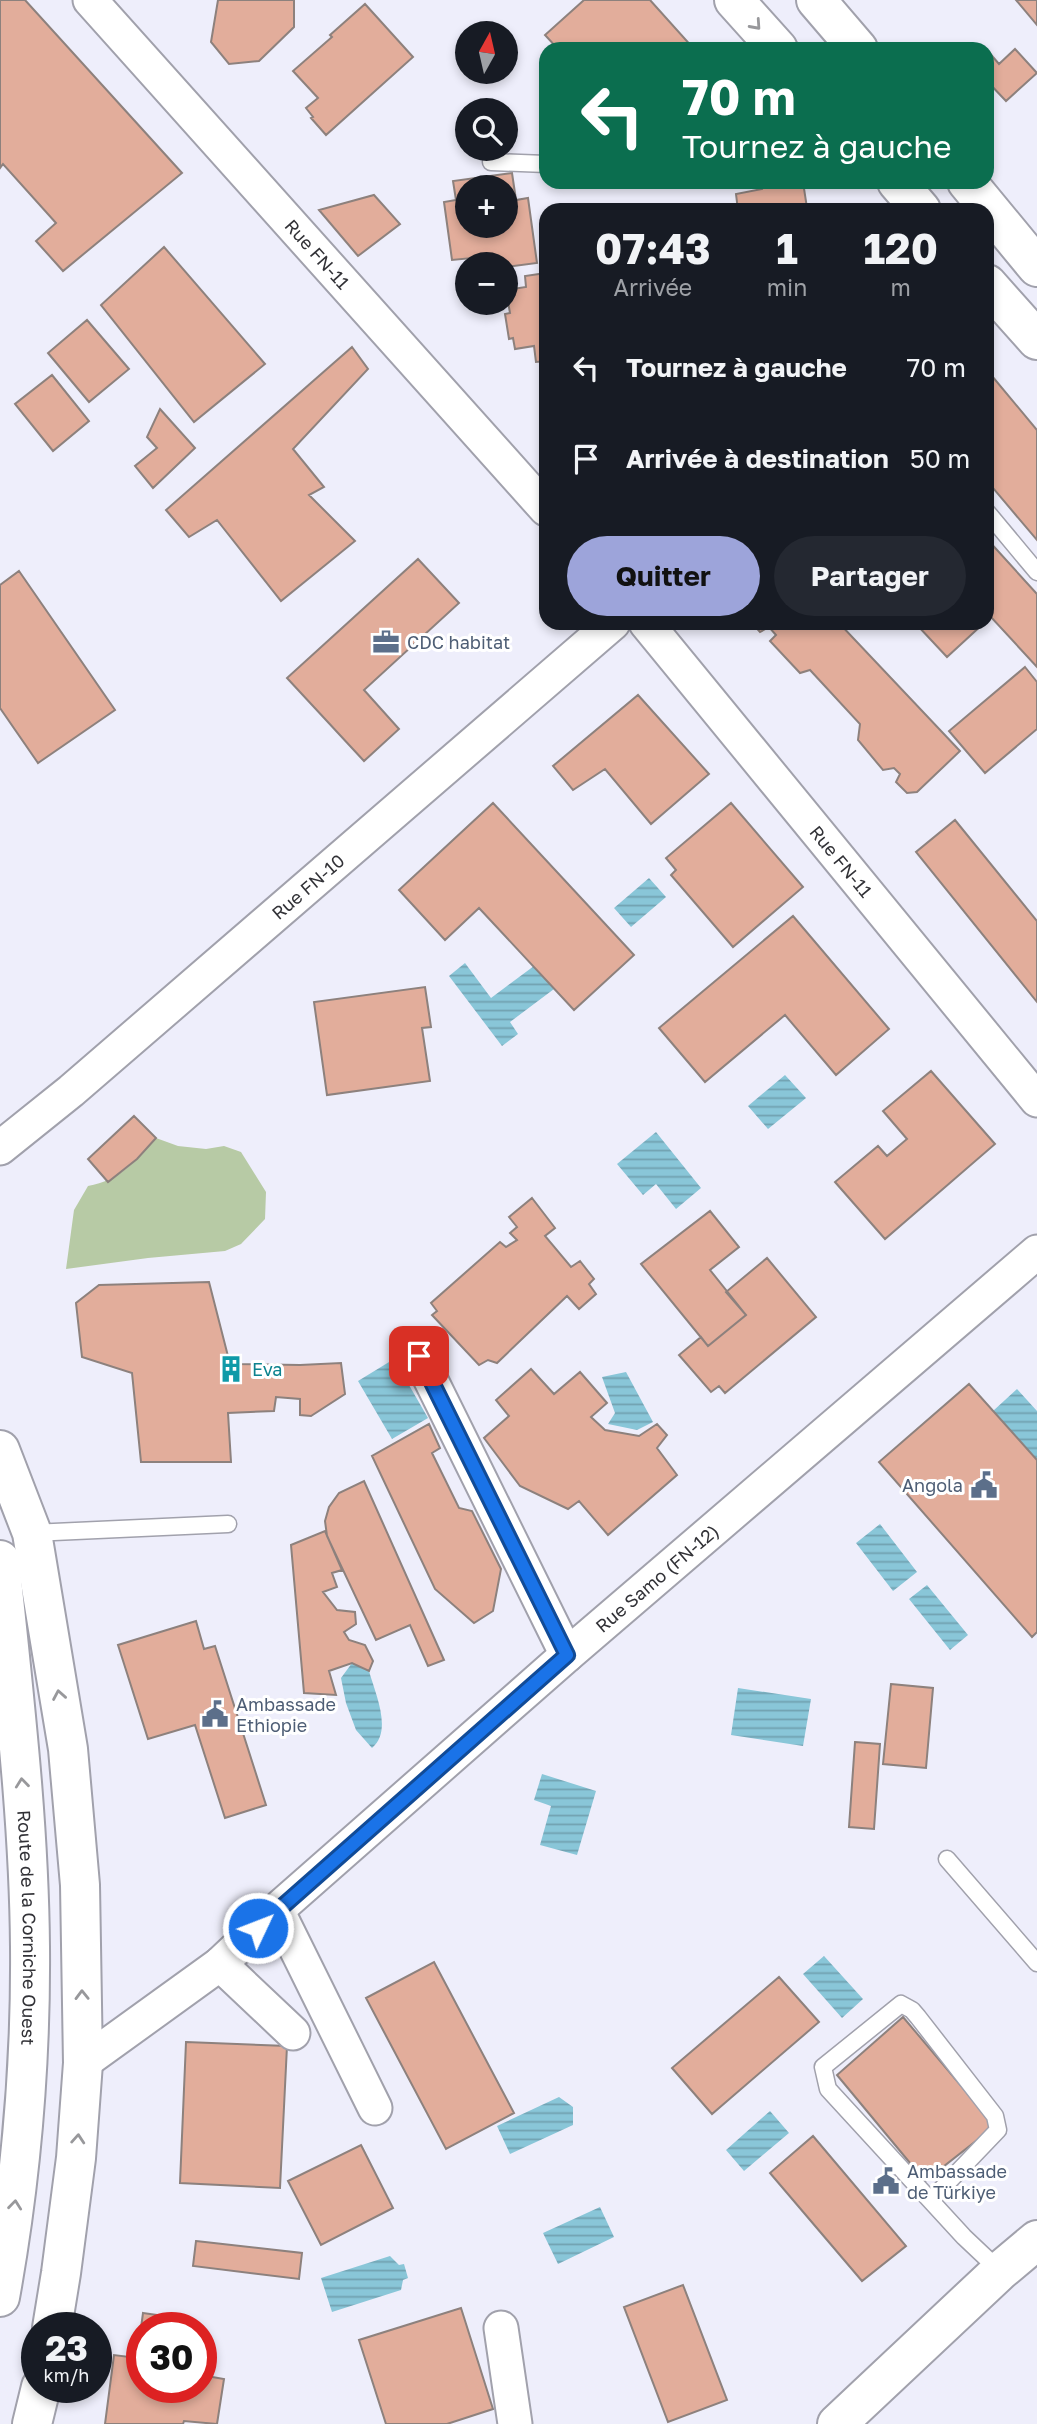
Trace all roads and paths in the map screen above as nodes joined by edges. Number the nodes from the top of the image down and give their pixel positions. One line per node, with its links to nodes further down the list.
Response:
1 (90, 0): 16 (street, Rue FN-11)
2 (734, 0): 4 (main road, one-way to 4)
3 (826, 4): 5 (main road)
4 (772, 42)
5 (853, 42)
6 (491, 162): 7 (lane)
7 (539, 164)
8 (903, 189): 10 (main road)
9 (973, 189): 11 (main road)
10 (916, 203)
11 (985, 203)
12 (994, 213): 13 (main road)
13 (1036, 262)
14 (994, 299): 15 (main road)
15 (1037, 340)
16 (539, 501)
17 (994, 520): 18 (lane)
18 (1037, 572)
19 (605, 630): 22 (street, Rue FN-10)
20 (652, 630): 21 (street, Rue FN-11)
21 (1037, 1100)
22 (0, 1148)
23 (1037, 1252): 29 (street, Rue Samo (FN-12))
24 (419, 1356): 29 (street)
25 (0, 1450): 27 (main road)
26 (228, 1524): 27 (lane)
27 (32, 1533): 35 (main road, one-way to 27)
28 (0, 1560): 40 (main road, Route de la Corniche Ouest, one-way to 28)
29 (567, 1655): 31 (street, Rue Samo (FN-12))
30 (947, 1859): 32 (lane)
31 (278, 1910): 33 (street, Rue Samo (FN-12)); 36 (street)
32 (1037, 1963)
33 (219, 1964): 34 (street); 35 (street, Rue Samo (FN-12))
34 (293, 2033)
35 (83, 2063): 41 (main road, one-way to 35)
36 (375, 2108)
37 (931, 2200): 37 (lane); 39 (lane)
38 (1037, 2239): 39 (main road)
39 (1000, 2271): 46 (main road)
40 (0, 2297)
41 (54, 2312)
42 (501, 2328): 45 (street)
43 (38, 2403): 44 (main road)
44 (33, 2424)
45 (516, 2424)
46 (837, 2424)

